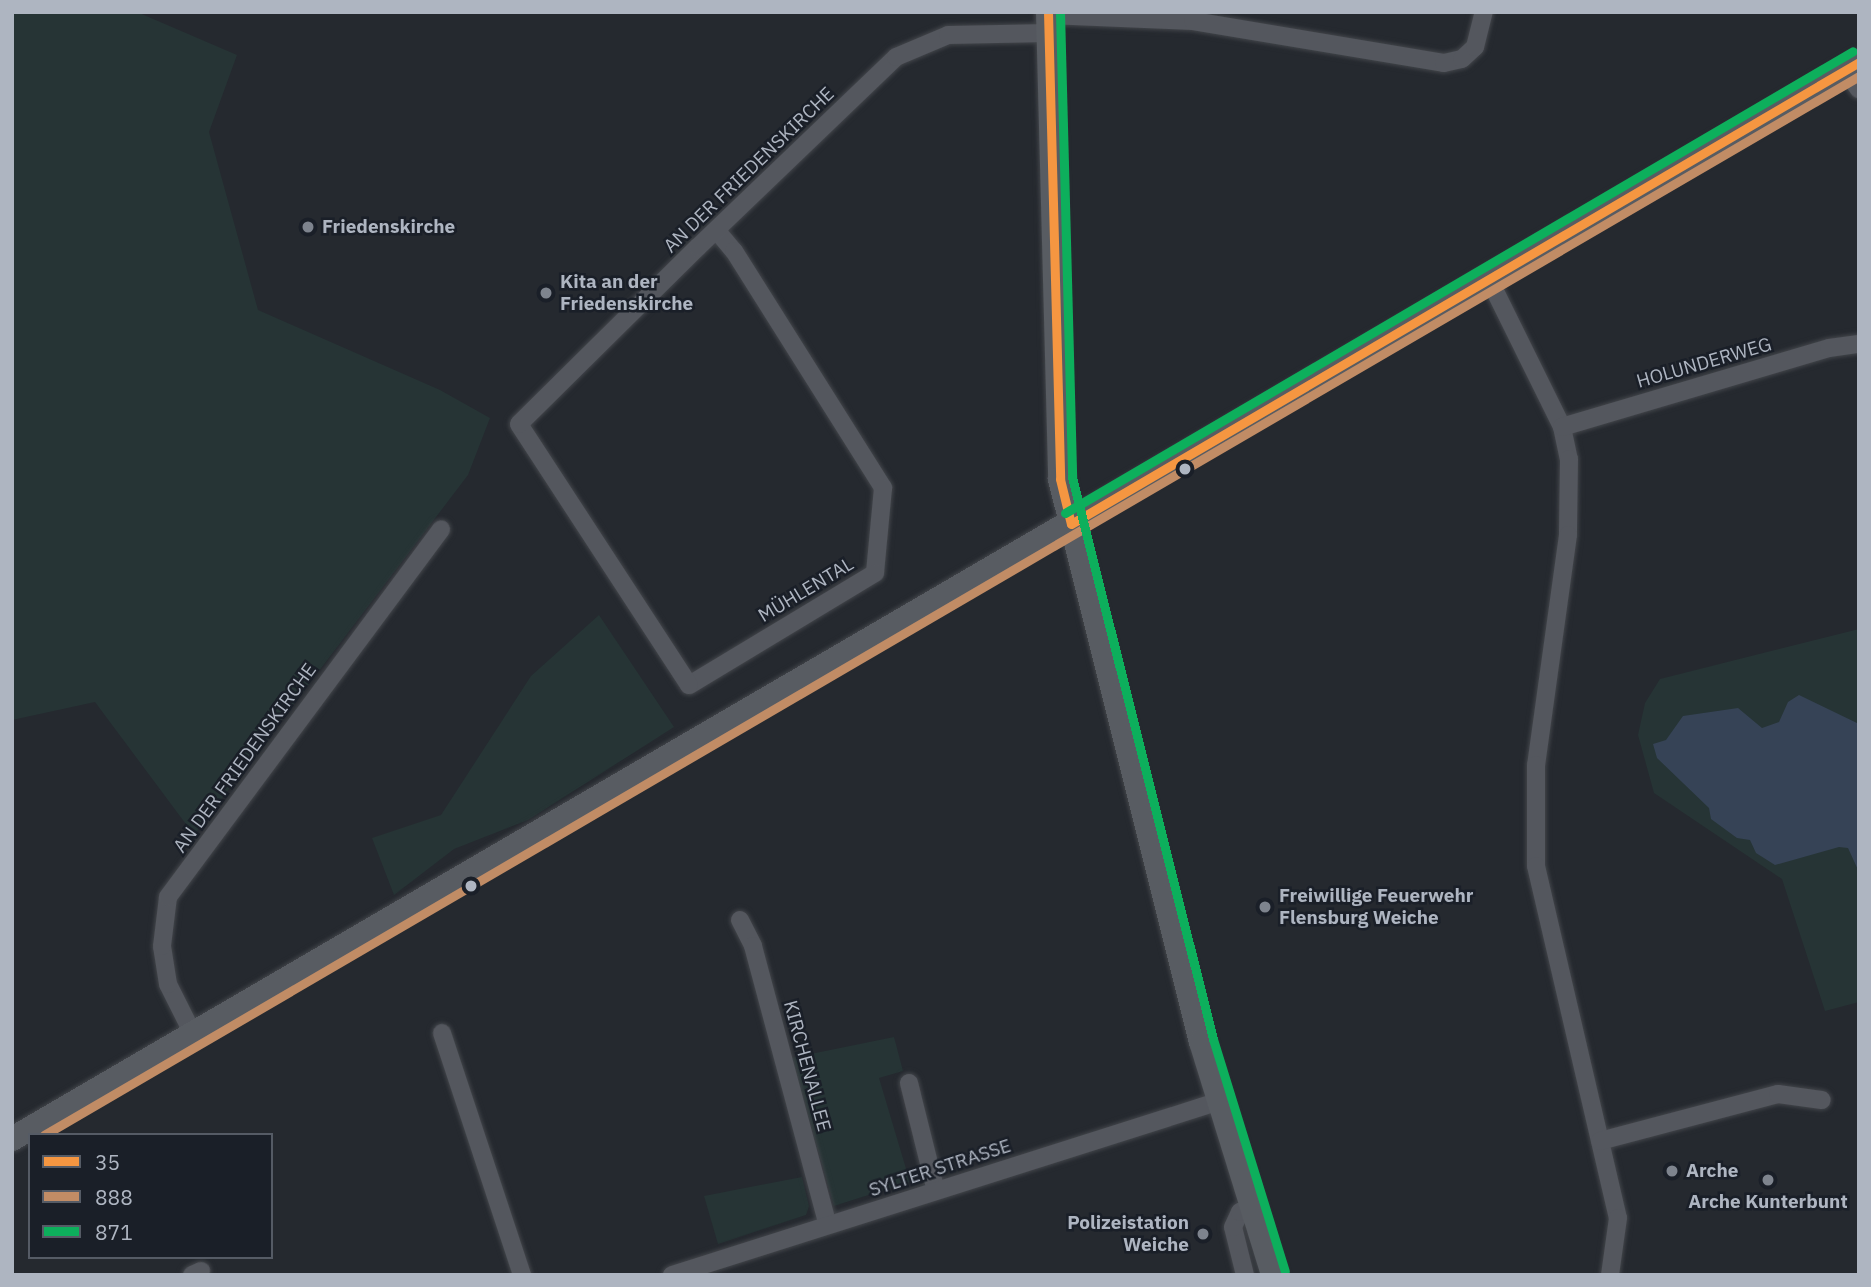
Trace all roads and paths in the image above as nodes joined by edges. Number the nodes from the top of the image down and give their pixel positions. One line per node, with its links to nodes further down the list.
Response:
1 (1484, 12): 2 (street, AN DER FRIEDENSKIRCHE)
2 (1049, 20): 4 (street, AN DER FRIEDENSKIRCHE); 9 (main road)
3 (1854, 74): 5 (main road)
4 (717, 231): 7 (street, AN DER FRIEDENSKIRCHE); 7 (street, MÜHLENTAL)
5 (1488, 277): 8 (street); 9 (main road)
6 (1859, 344): 8 (street, HOLUNDERWEG)
7 (519, 424)
8 (1562, 427): 18 (street)
9 (1071, 524): 13 (main road); 16 (main road)
10 (442, 529): 13 (street, AN DER FRIEDENSKIRCHE)
11 (740, 920): 21 (street, KIRCHENALLEE)
12 (442, 1033): 22 (street)
13 (193, 1034): 17 (main road)
14 (909, 1083): 19 (street)
15 (1822, 1100): 18 (street)
16 (1220, 1101): 19 (street, SYLTER STRASSE); 20 (main road)
17 (12, 1139)
18 (1600, 1141): 26 (street)
19 (936, 1191): 21 (street, SYLTER STRASSE)
20 (1255, 1206): 24 (street); 25 (main road)
21 (828, 1225): 23 (street, SYLTER STRASSE)
22 (522, 1275)
23 (672, 1275)
24 (1245, 1275)
25 (1273, 1275)
26 (1610, 1275)

